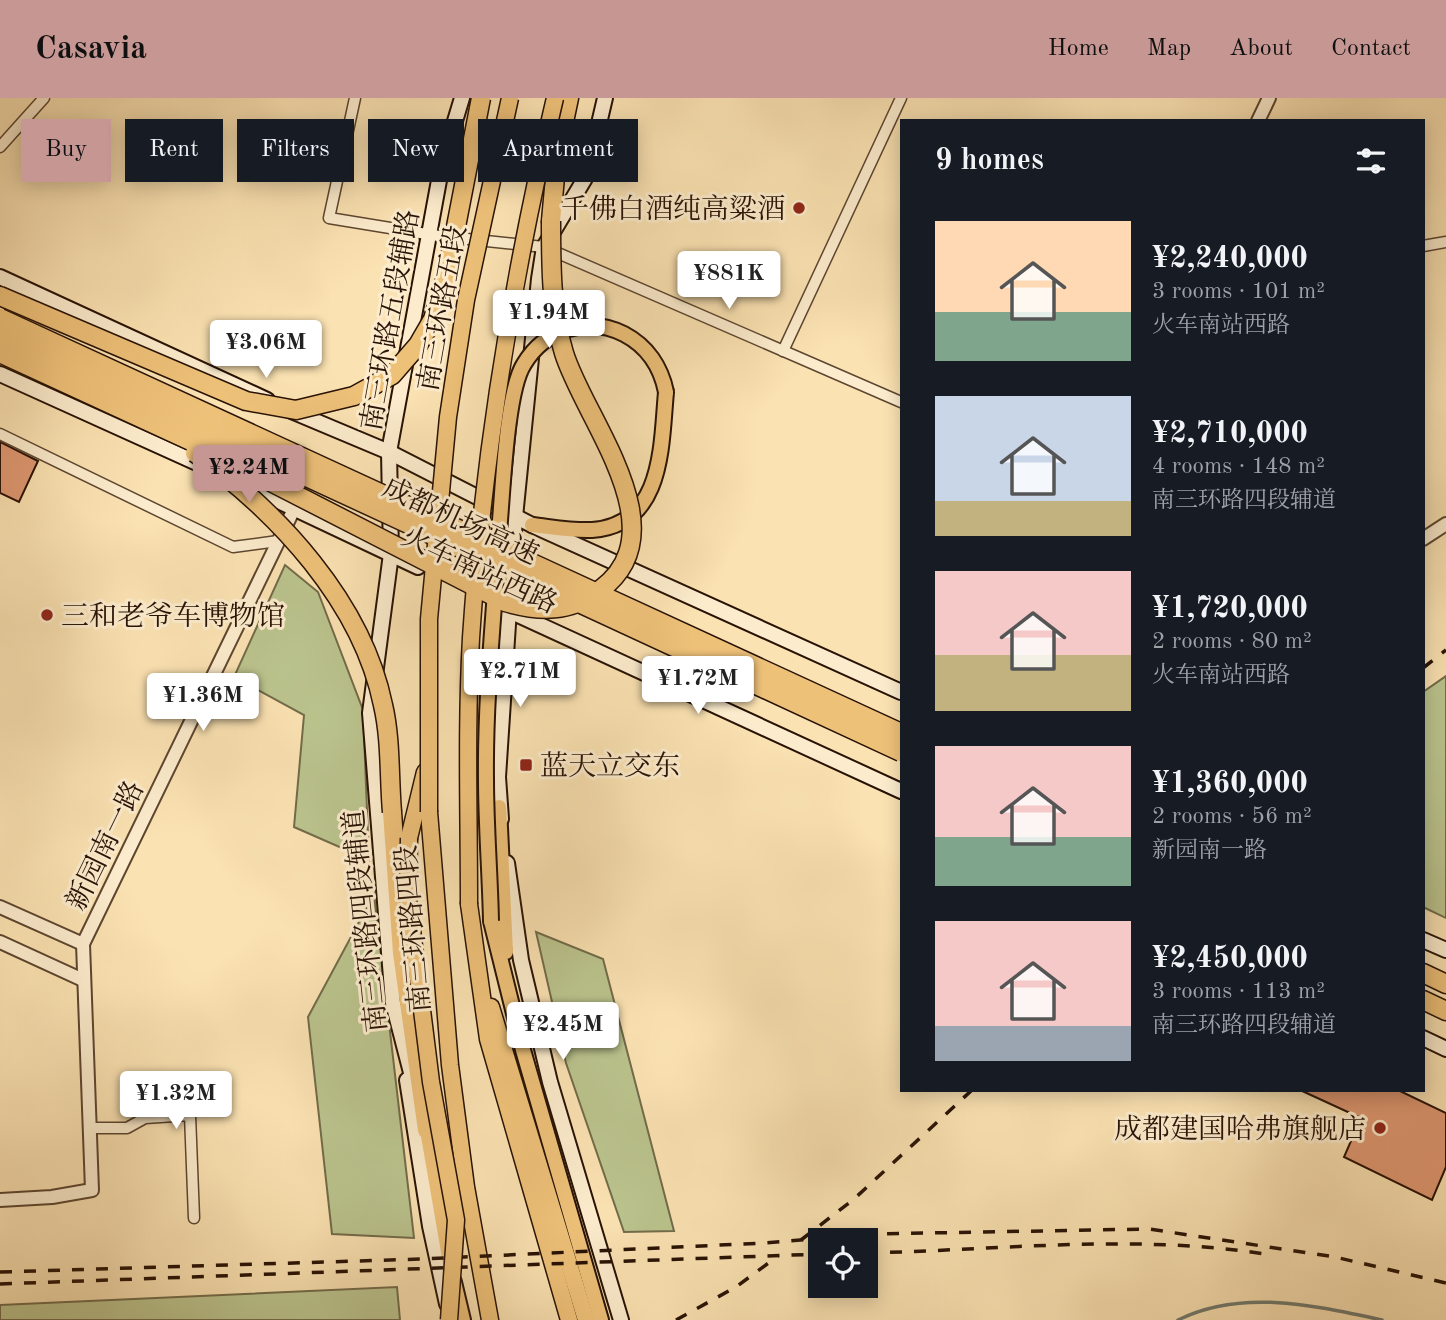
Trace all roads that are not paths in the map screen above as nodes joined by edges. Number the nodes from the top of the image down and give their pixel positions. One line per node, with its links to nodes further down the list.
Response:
1 (44, 98): 12 (street)
2 (355, 98): 13 (street)
3 (462, 98): 13 (main road, 南三环路五段辅路)
4 (481, 98): 18 (highway, bridge)
5 (510, 98): 32 (highway, 南三环路五段, bridge)
6 (555, 98): 48 (highway, bridge)
7 (569, 98): 25 (highway, bridge)
8 (604, 98): 16 (main road)
9 (901, 98): 21 (street)
10 (1269, 98): 11 (street)
11 (1259, 119)
12 (0, 147)
13 (430, 235): 16 (street); 27 (main road, 南三环路五段辅路)
14 (1446, 242): 15 (street)
15 (1425, 246)
16 (544, 247): 21 (street); 29 (main road)
17 (0, 277): 27 (main road)
18 (0, 296)
19 (0, 318): 38 (highway, 成都机场高速, bridge)
20 (0, 335): 39 (highway, 成都机场高速, bridge)
21 (783, 351): 24 (street)
22 (0, 353): 25 (highway, bridge)
23 (0, 374): 28 (main road, 火车南站西路)
24 (900, 402)
25 (158, 427): 59 (highway, bridge)
26 (0, 434): 34 (street)
27 (389, 453): 29 (main road); 35 (main road, 南三环路五段辅路)
28 (295, 507): 34 (street, 新园南一路); 35 (main road, 火车南站西路)
29 (516, 517): 31 (main road); 36 (main road)
30 (1446, 524): 33 (street)
31 (532, 525): 37 (main road); 57 (main road, bridge)
32 (438, 530): 42 (highway, 南三环路四段, bridge)
33 (1425, 538)
34 (278, 541): 46 (street, 新园南一路)
35 (391, 554): 36 (main road, 火车南站西路); 55 (main road, 南三环路四段辅道)
36 (509, 611): 40 (main road, 火车南站西路); 41 (main road)
37 (900, 692)
38 (900, 733)
39 (900, 752)
40 (900, 791)
41 (499, 807): 57 (main road); 68 (main road)
42 (423, 808): 62 (highway, bridge); 64 (highway, 南三环路四段)
43 (0, 907): 46 (street)
44 (1425, 941): 47 (main road)
45 (0, 942): 50 (street)
46 (83, 944): 50 (street, 新园南一路)
47 (1446, 950)
48 (478, 967): 65 (highway); 66 (highway)
49 (1425, 974): 51 (highway)
50 (83, 980): 58 (street, 新园南一路)
51 (1446, 984)
52 (1425, 1001): 53 (highway)
53 (1446, 1011)
54 (1425, 1039): 56 (main road)
55 (402, 1044): 59 (main road, 南三环路四段辅道); 62 (main road)
56 (1446, 1049)
57 (523, 1050): 67 (main road)
58 (91, 1128): 60 (street, 新园南一路); 61 (street)
59 (426, 1129): 63 (main road, 南三环路四段辅道)
60 (0, 1200)
61 (194, 1218)
62 (450, 1320)
63 (463, 1320)
64 (490, 1320)
65 (569, 1320)
66 (586, 1320)
67 (601, 1320)
68 (621, 1320)

